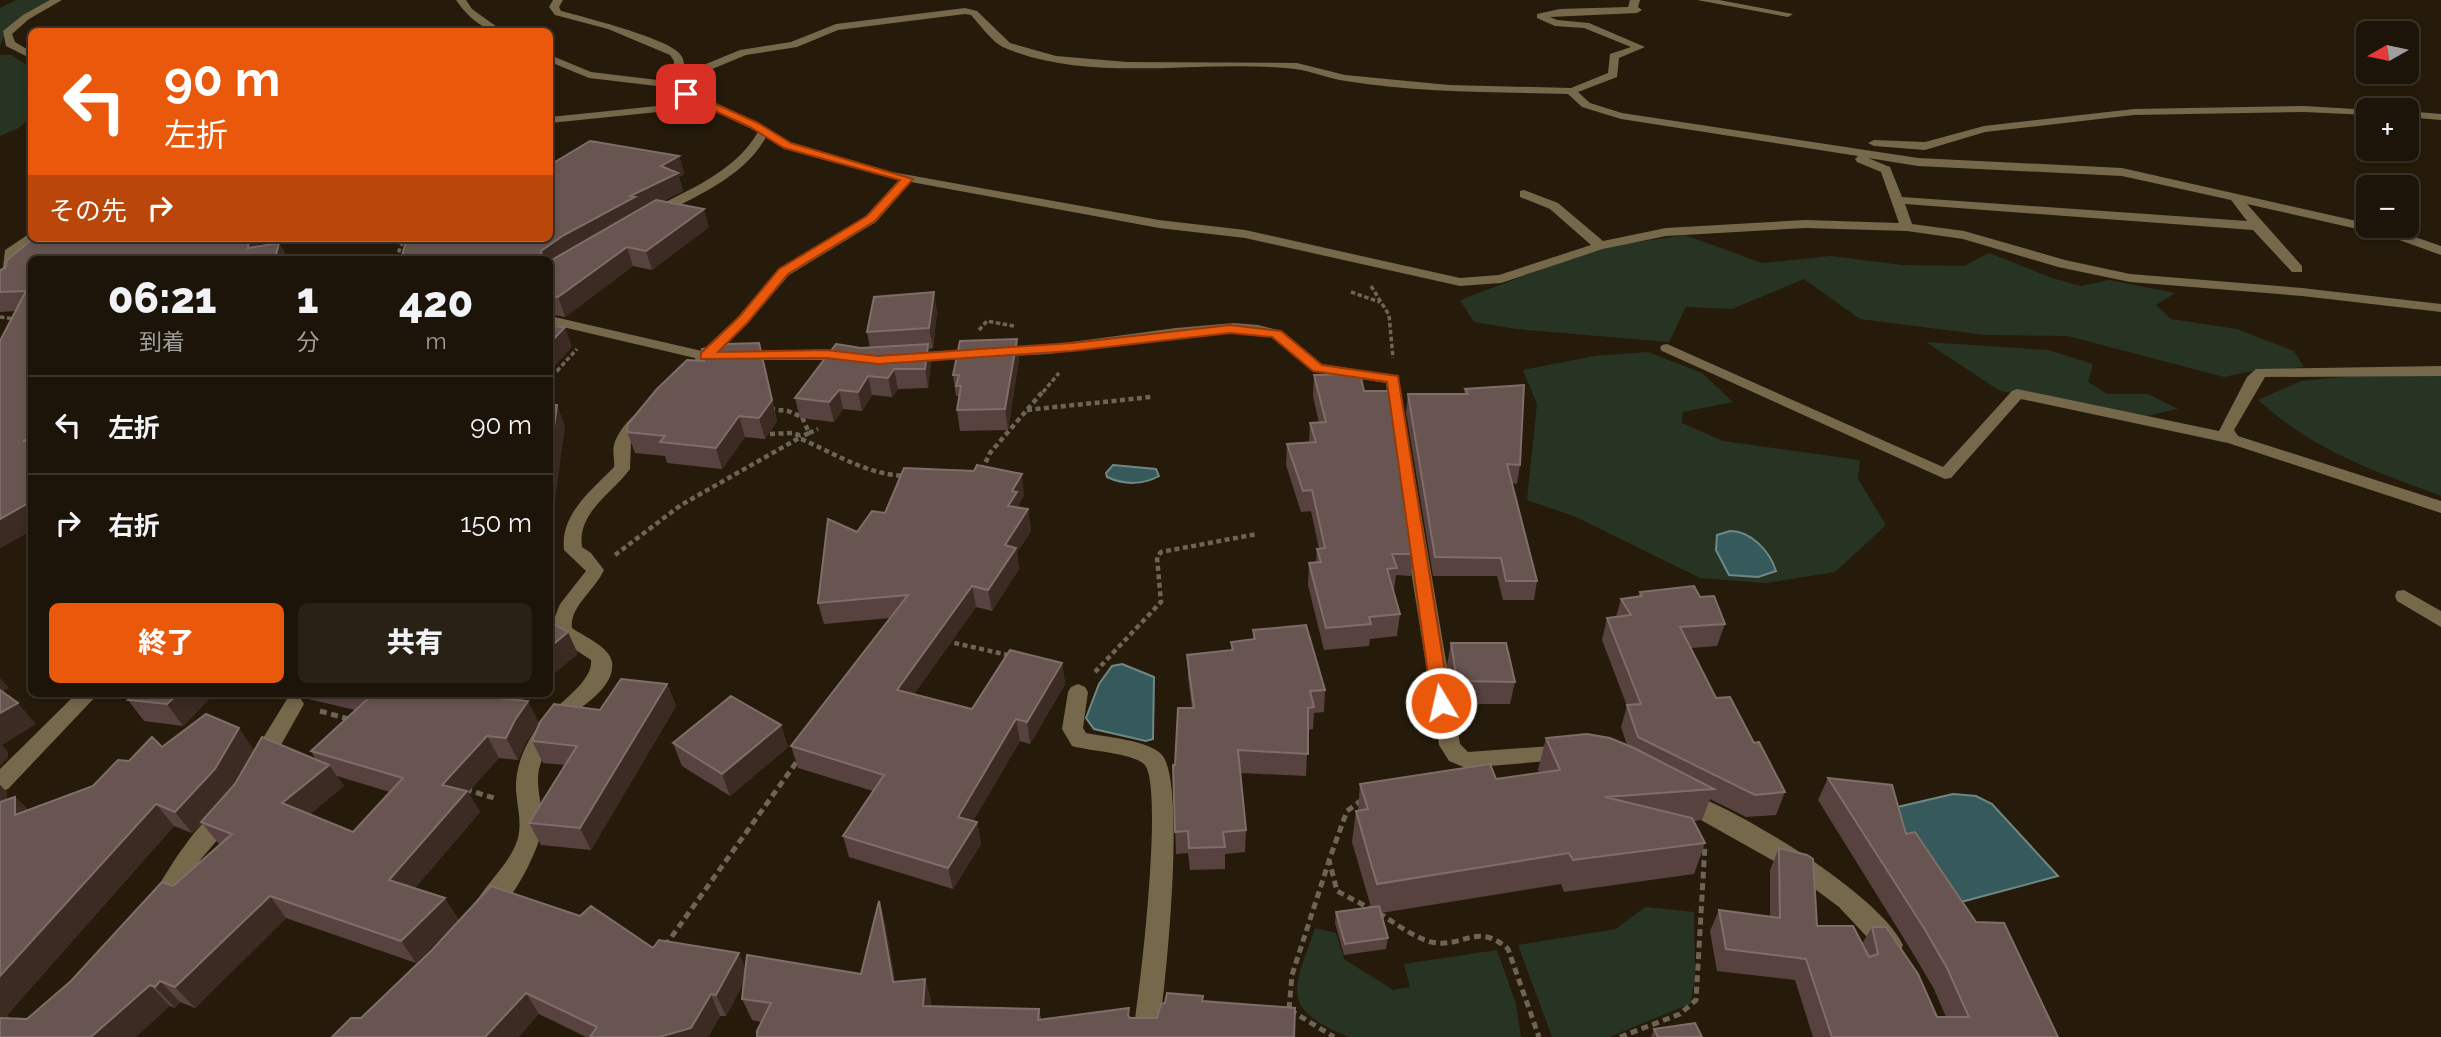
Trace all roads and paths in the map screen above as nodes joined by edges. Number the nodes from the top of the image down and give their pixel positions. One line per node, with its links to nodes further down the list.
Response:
1 (57, 0): 9 (street)
2 (461, 0): 8 (street)
3 (558, 0): 11 (street)
4 (1601, 0): 6 (street)
5 (1702, 0): 7 (street)
6 (1634, 4): 12 (street)
7 (1788, 14)
8 (493, 28)
9 (28, 54)
10 (553, 59): 11 (street)
11 (672, 82): 12 (street); 13 (street)
12 (1572, 92): 19 (street)
13 (705, 104): 17 (street); 18 (street)
14 (2356, 111): 19 (street)
15 (2419, 115): 16 (street)
16 (2441, 117)
17 (553, 120)
18 (763, 133): 20 (street); 24 (street)
19 (1766, 136): 22 (street); 23 (street)
20 (907, 179): 30 (street); 42 (street)
21 (1524, 194): 28 (street)
22 (2234, 196): 25 (street); 29 (street)
23 (1898, 200): 25 (street); 26 (street)
24 (642, 220)
25 (2257, 226): 31 (street)
26 (1907, 227): 28 (street); 35 (street)
27 (28, 239): 32 (street)
28 (1600, 246): 30 (street)
29 (2441, 251)
30 (1377, 262): 34 (path)
31 (2297, 269)
32 (0, 289)
33 (1351, 292): 34 (path)
34 (1382, 303): 48 (path)
35 (2441, 308)
36 (0, 317): 37 (path)
37 (21, 320)
38 (553, 321): 39 (street)
39 (593, 330): 42 (street); 46 (path)
40 (1086, 344): 43 (street); 48 (street); 52 (path)
41 (1667, 348): 57 (street)
42 (705, 356): 44 (street); 47 (street)
43 (891, 359)
44 (865, 360)
45 (2441, 371): 57 (street)
46 (553, 372)
47 (686, 375)
48 (1393, 379): 72 (street)
49 (1151, 397): 52 (path)
50 (657, 403): 62 (street)
51 (764, 408): 54 (path)
52 (1027, 410): 58 (path)
53 (818, 429): 54 (path)
54 (809, 433): 56 (path)
55 (770, 434): 56 (path)
56 (801, 437): 59 (path); 62 (path)
57 (2232, 439): 60 (street)
58 (981, 472)
59 (913, 475)
60 (2441, 507)
61 (1257, 534): 67 (path)
62 (595, 570): 77 (street)
63 (2404, 596): 64 (street)
64 (2441, 620)
65 (937, 639): 66 (path)
66 (1017, 657)
67 (1078, 692): 86 (street)
68 (85, 697): 73 (street)
69 (294, 704): 70 (path); 81 (street)
70 (360, 722)
71 (803, 753): 82 (path)
72 (1589, 755)
73 (0, 783)
74 (463, 788): 77 (path)
75 (1667, 791): 78 (street)
76 (1371, 798): 79 (path)
77 (528, 801): 80 (street)
78 (1707, 812): 83 (street); 89 (path)
79 (1329, 860): 85 (path); 88 (path)
80 (471, 922)
81 (144, 925)
82 (658, 956)
83 (1903, 965)
84 (1278, 1008): 85 (path)
85 (1289, 1009): 87 (path)
86 (1145, 1037)
87 (1334, 1037)
88 (1539, 1037)
89 (1620, 1037)

